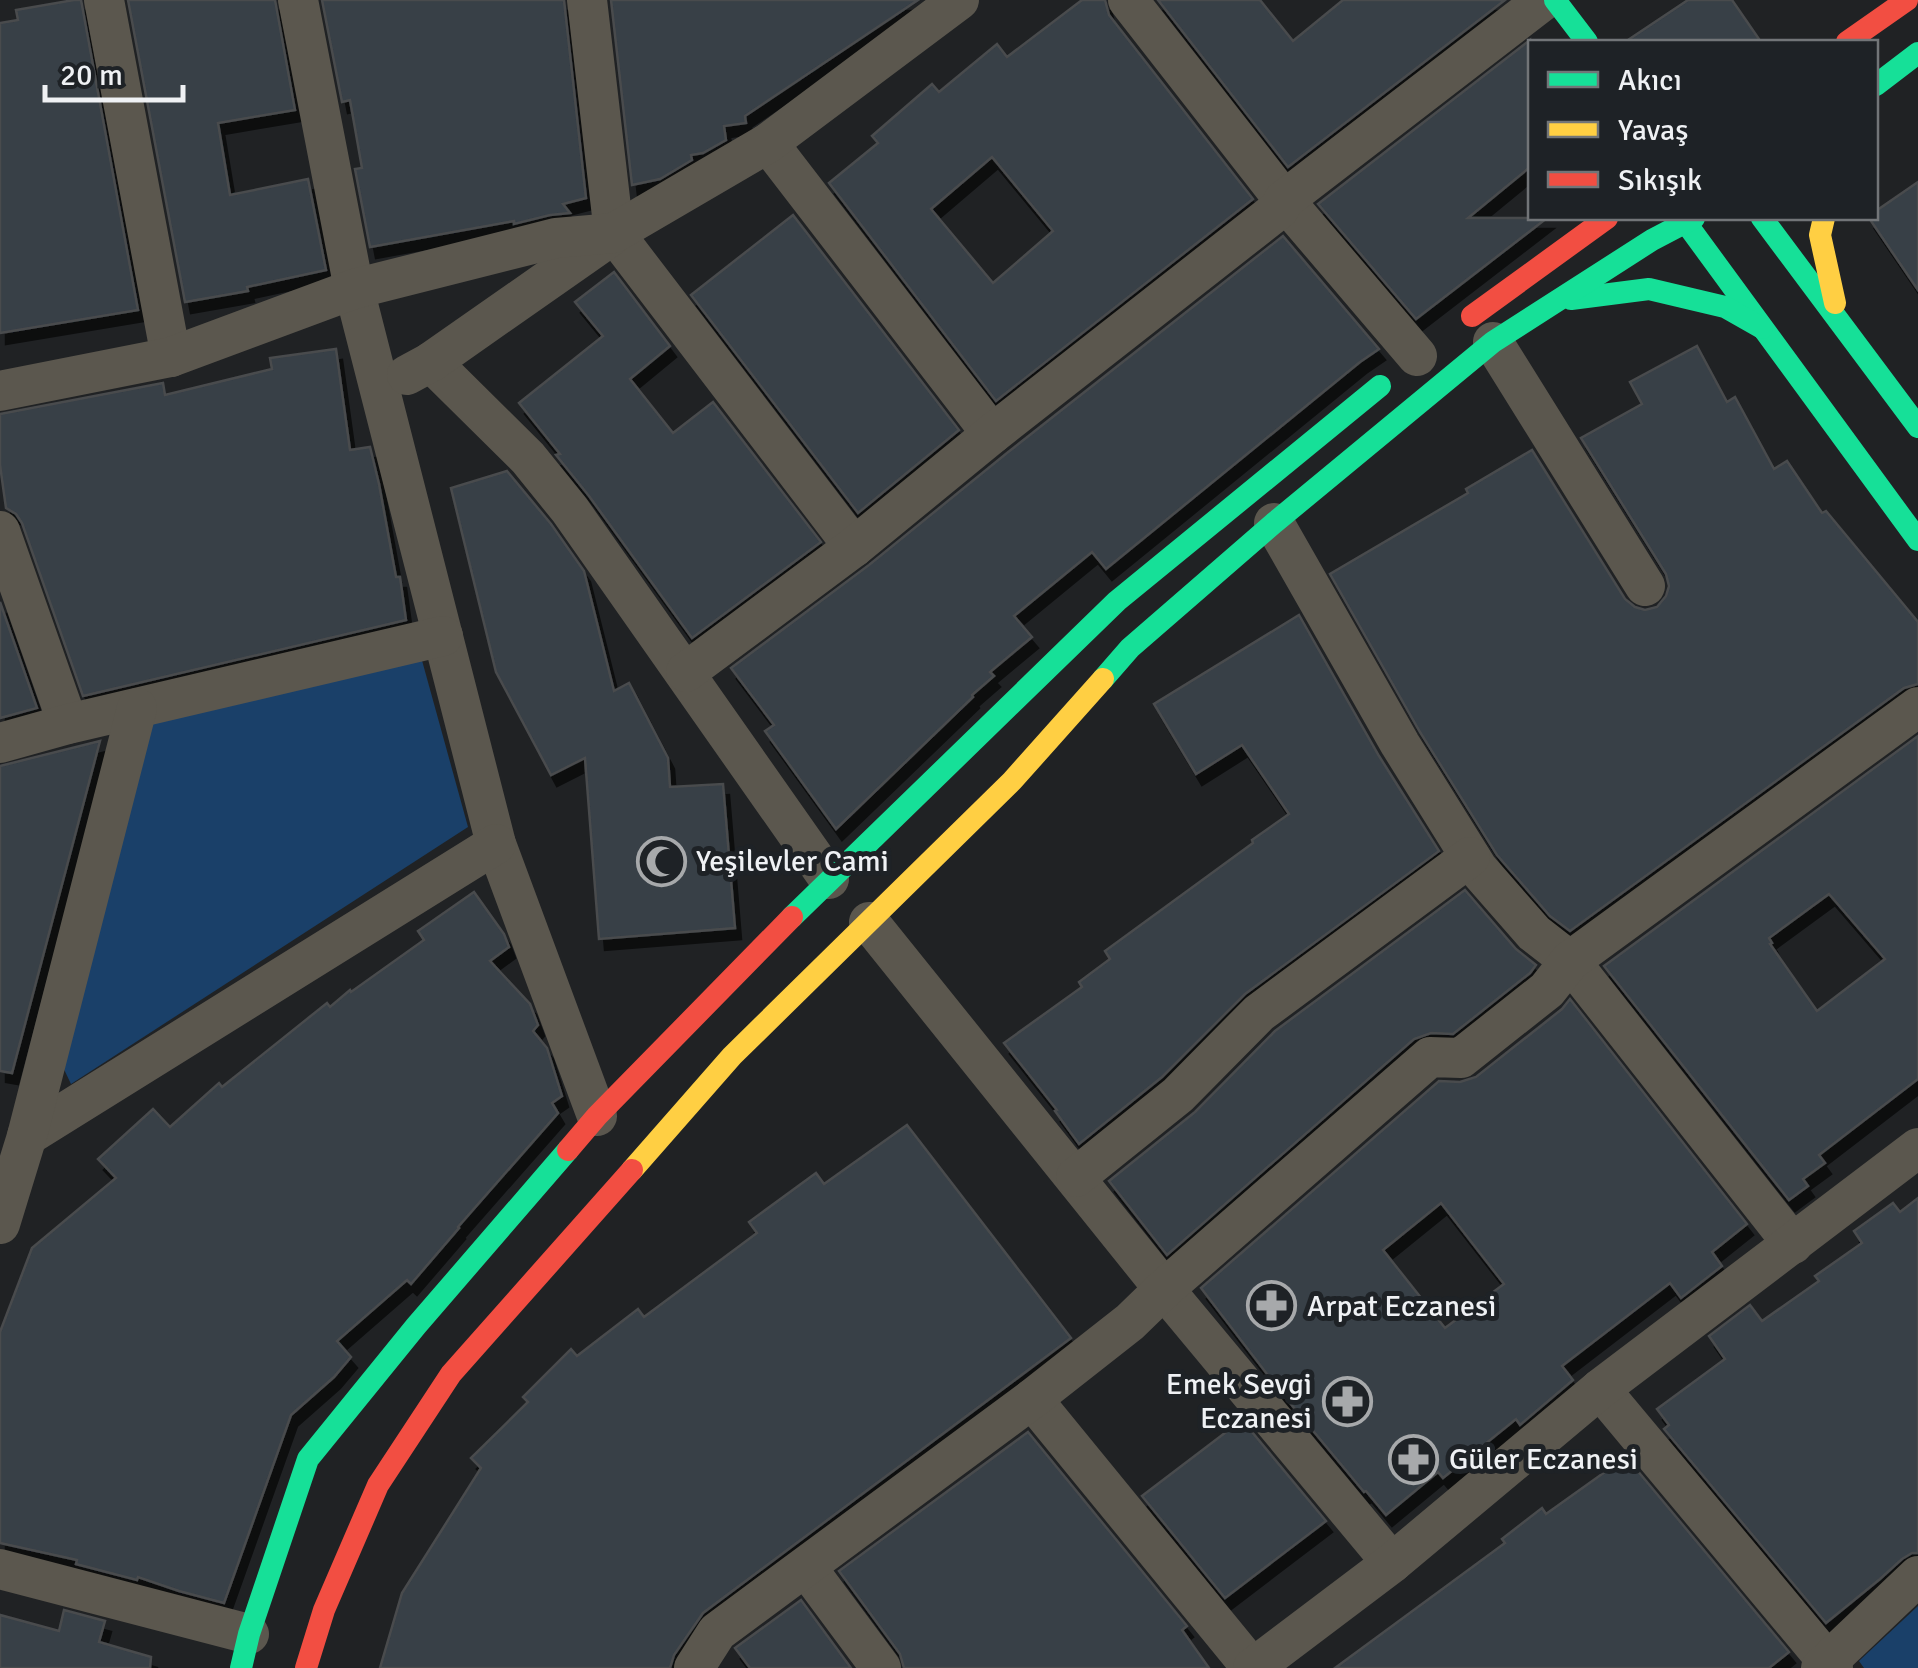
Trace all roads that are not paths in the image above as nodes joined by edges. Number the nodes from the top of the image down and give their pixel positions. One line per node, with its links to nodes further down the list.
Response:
1 (104, 0): 27 (street)
2 (298, 0): 21 (street)
3 (587, 0): 20 (street)
4 (959, 0): 13 (street)
5 (1128, 0): 14 (street)
6 (1544, 0): 14 (street)
7 (1556, 0): 9 (main road)
8 (1907, 0): 10 (main road)
9 (1586, 40)
10 (1851, 40)
11 (1918, 53): 12 (main road)
12 (1878, 84)
13 (768, 144): 20 (street); 32 (street)
14 (1284, 200): 26 (street); 32 (street)
15 (1604, 220): 26 (main road)
16 (1686, 220): 22 (main road)
17 (1689, 220): 24 (main road)
18 (1763, 220): 23 (main road)
19 (1824, 220): 23 (main road)
20 (614, 233): 21 (street); 28 (street); 36 (street)
21 (354, 290): 27 (street); 30 (street)
22 (1558, 301): 24 (main road); 25 (main road)
23 (1839, 321): 31 (main road)
24 (1764, 330): 35 (main road)
25 (1493, 342): 33 (main road); 37 (street)
26 (1433, 344): 46 (main road)
27 (171, 357): 29 (street)
28 (431, 362): 30 (street); 39 (street)
29 (0, 391)
30 (380, 391): 38 (street)
31 (1918, 427)
32 (992, 434): 36 (street)
33 (1274, 523): 45 (street); 47 (main road)
34 (0, 531): 42 (street)
35 (1918, 540)
36 (854, 547): 39 (street)
37 (1645, 586)
38 (443, 636): 40 (street); 44 (street)
39 (686, 672): 46 (street)
40 (136, 708): 42 (street); 50 (street)
41 (1918, 708): 48 (street)
42 (68, 724): 43 (street)
43 (0, 742)
44 (496, 844): 49 (street); 50 (street)
45 (1470, 857): 48 (street); 52 (street)
46 (828, 879): 49 (main road)
47 (868, 922): 52 (street); 64 (main road)
48 (1570, 961): 54 (street); 55 (street)
49 (598, 1116): 62 (main road)
50 (27, 1136): 53 (street)
51 (1918, 1148): 54 (street)
52 (1076, 1177): 55 (street)
53 (0, 1224)
54 (1793, 1244): 56 (street)
55 (1164, 1288): 57 (street); 58 (street)
56 (1600, 1388): 58 (street); 63 (street)
57 (1032, 1399): 59 (street); 67 (street)
58 (1392, 1563): 67 (street)
59 (806, 1567): 65 (street); 66 (street)
60 (0, 1568): 62 (street)
61 (1918, 1576): 63 (street)
62 (245, 1651)
63 (1828, 1666)
64 (306, 1668)
65 (694, 1668)
66 (881, 1668)
67 (1252, 1668)

